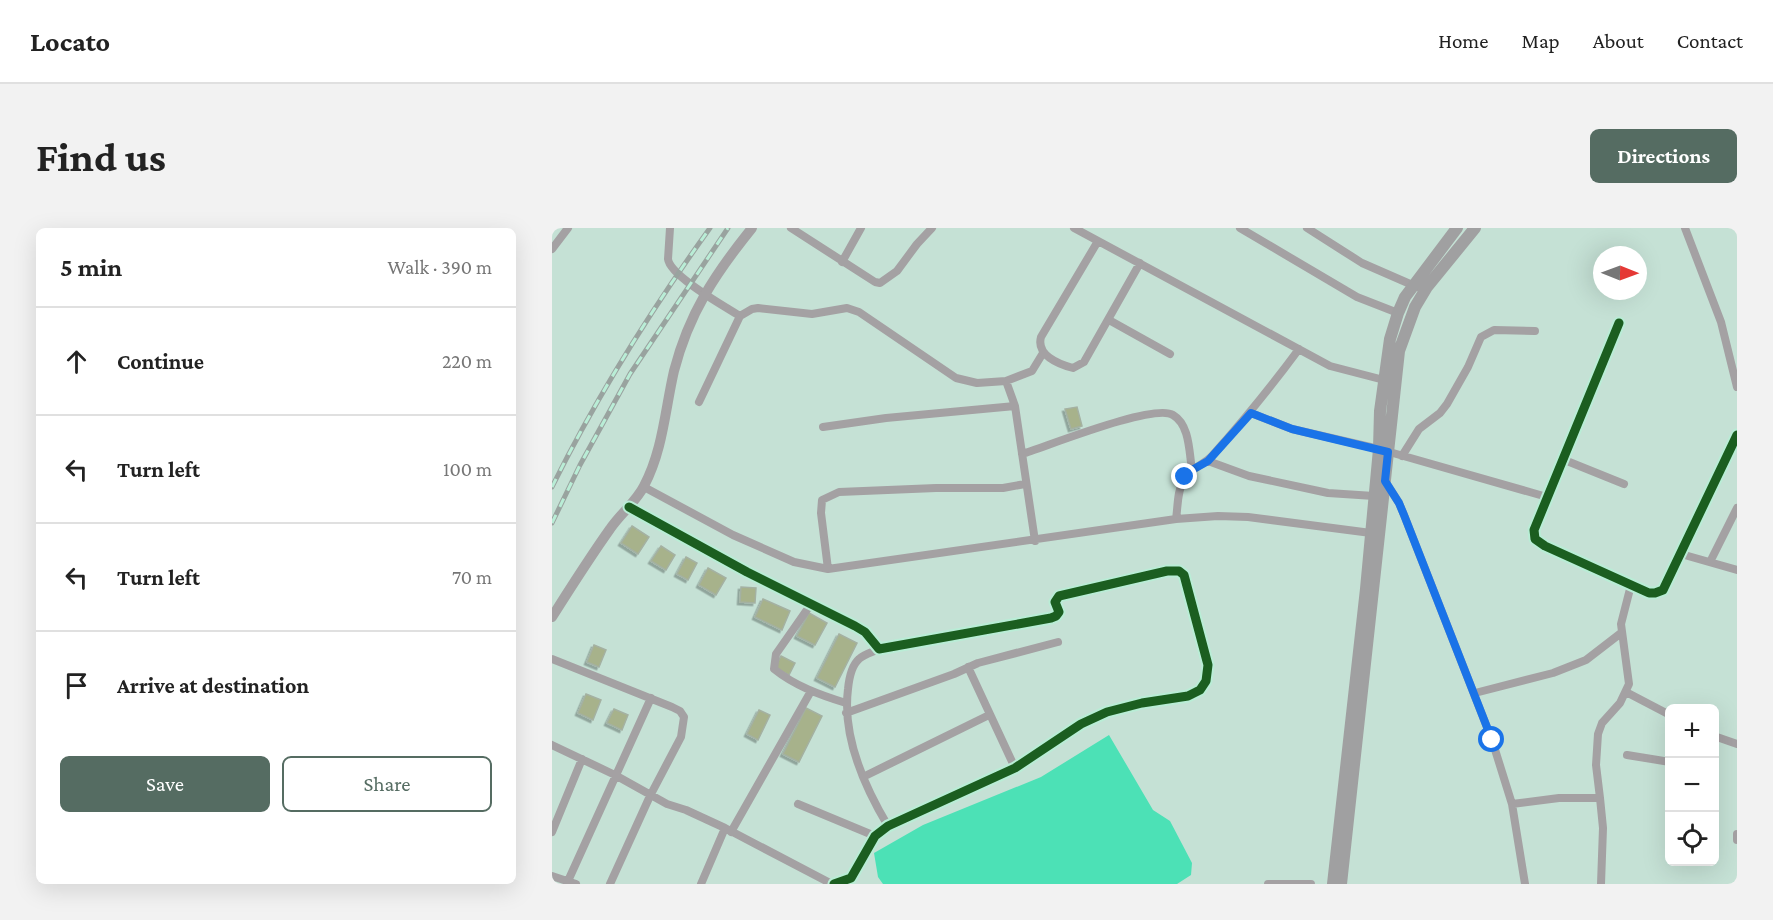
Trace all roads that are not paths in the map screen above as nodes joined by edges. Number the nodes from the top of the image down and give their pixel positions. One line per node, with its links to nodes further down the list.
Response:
1 (568, 228): 14 (street)
2 (670, 228): 18 (street)
3 (752, 228): 18 (street)
4 (791, 228): 15 (street)
5 (861, 228): 15 (street)
6 (932, 228): 15 (street)
7 (1074, 228): 13 (street)
8 (1240, 228): 19 (street)
9 (1307, 228): 17 (street)
10 (1457, 228): 17 (main road)
11 (1475, 228): 17 (main road)
12 (1685, 228): 29 (street)
13 (1098, 241): 16 (street); 25 (street)
14 (552, 249)
15 (842, 262)
16 (1140, 263): 21 (street); 24 (street)
17 (1419, 288): 19 (main road); 35 (main road)
18 (704, 295): 20 (street); 44 (street)
19 (1398, 313): 27 (main road)
20 (740, 316): 28 (street); 30 (street)
21 (1109, 320): 25 (street); 26 (street)
22 (1619, 323): 38 (street)
23 (1534, 331): 37 (street)
24 (1299, 349): 27 (street); 32 (street)
25 (1043, 353): 28 (street)
26 (1170, 354)
27 (1384, 380): 35 (main road)
28 (1006, 381): 31 (street)
29 (1737, 387)
30 (699, 402)
31 (1015, 406): 33 (street); 36 (street)
32 (1251, 413): 35 (street); 39 (street)
33 (823, 427)
34 (1737, 435): 52 (street)
35 (1383, 451): 37 (street); 41 (main road); 45 (main road)
36 (1022, 454): 40 (street); 42 (street)
37 (1402, 456): 46 (street)
38 (1562, 459): 43 (street); 46 (street)
39 (1208, 461): 40 (street); 45 (street)
40 (1192, 470): 49 (street)
41 (1385, 481): 66 (street); 100 (main road)
42 (1025, 484): 51 (street); 54 (street)
43 (1624, 484)
44 (644, 487): 47 (street); 54 (street)
45 (1374, 496): 50 (main road)
46 (1547, 497): 56 (street)
47 (629, 507): 57 (street); 58 (street)
48 (1737, 508): 53 (street)
49 (1176, 519): 50 (street); 51 (street)
50 (1371, 532): 99 (main road)
51 (1035, 540): 54 (street)
52 (1681, 554): 53 (street); 56 (street)
53 (1710, 562): 55 (street)
54 (828, 569)
55 (1737, 570)
56 (1631, 585): 59 (street)
57 (811, 604): 61 (street); 64 (street)
58 (552, 616)
59 (1621, 633): 65 (street); 66 (street)
60 (1058, 642): 63 (street)
61 (879, 648): 68 (street); 78 (street)
62 (552, 659): 67 (street)
63 (968, 667): 70 (street); 71 (street)
64 (811, 692): 68 (street); 86 (street)
65 (1626, 692): 69 (street); 82 (street)
66 (1475, 693): 84 (street)
67 (651, 698): 79 (street); 81 (street)
68 (846, 703): 70 (street)
69 (1665, 712)
70 (846, 713): 80 (street)
71 (989, 715): 78 (street); 80 (street)
72 (1719, 738): 73 (street)
73 (1737, 744)
74 (552, 745): 76 (street)
75 (1627, 755): 77 (street)
76 (582, 759): 79 (street); 87 (street)
77 (1665, 761)
78 (1015, 768): 85 (street)
79 (615, 776): 81 (street); 93 (street)
80 (863, 777): 85 (street)
81 (650, 796): 86 (street); 94 (street)
82 (1600, 798): 84 (street); 102 (street)
83 (798, 804): 89 (street)
84 (1512, 804): 101 (street)
85 (888, 826): 89 (street)
86 (728, 830): 95 (street); 96 (street)
87 (552, 832)
88 (1737, 834): 90 (street)
89 (875, 836): 92 (street)
90 (1737, 840)
91 (552, 876): 93 (street)
92 (853, 881): 96 (street)
93 (572, 883)
94 (610, 884)
95 (701, 884)
96 (833, 884)
97 (1268, 884): 98 (street)
98 (1311, 884)
99 (1333, 884)
100 (1341, 884)
101 (1525, 884)
102 (1601, 884)

